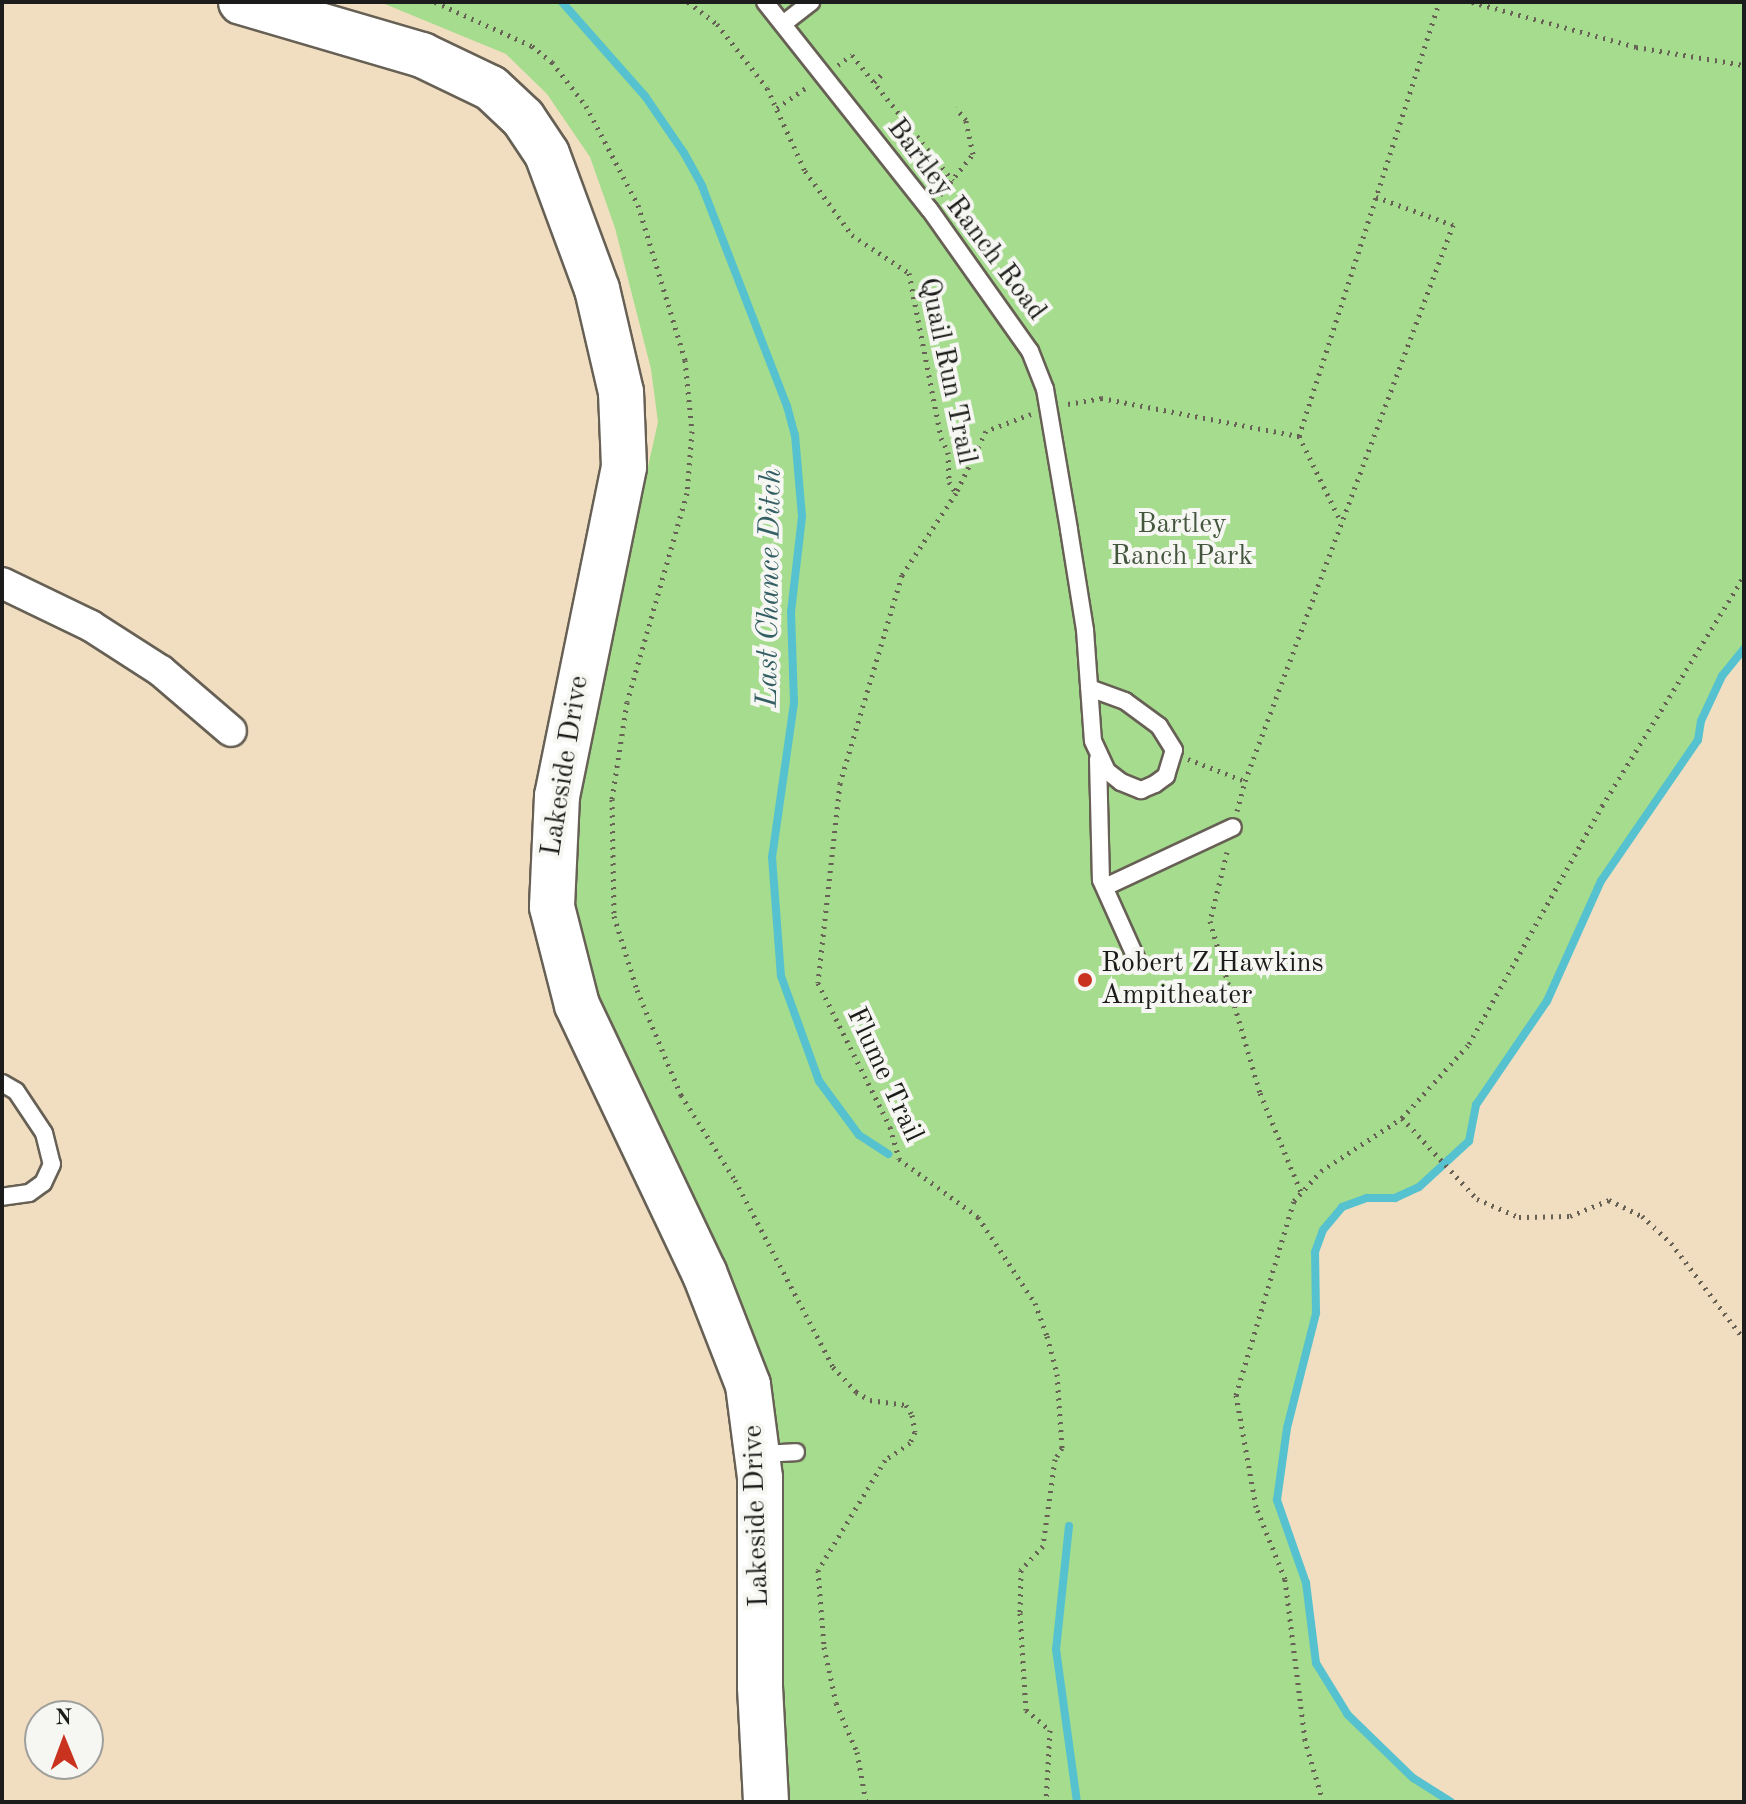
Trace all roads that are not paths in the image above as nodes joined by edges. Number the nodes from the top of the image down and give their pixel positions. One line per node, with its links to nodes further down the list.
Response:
1 (241, 2): 14 (street, Lakeside Drive)
2 (765, 2): 4 (lane, Bartley Ranch Road)
3 (811, 2): 4 (lane)
4 (783, 24): 6 (lane, Bartley Ranch Road)
5 (2, 583): 7 (street)
6 (1089, 688): 8 (lane, Bartley Ranch Road); 8 (lane)
7 (231, 731)
8 (1098, 758): 10 (lane, Bartley Ranch Road)
9 (1233, 827): 10 (lane)
10 (1105, 887): 11 (lane)
11 (1137, 960)
12 (2, 1083): 13 (lane)
13 (2, 1197)
14 (766, 1802)

